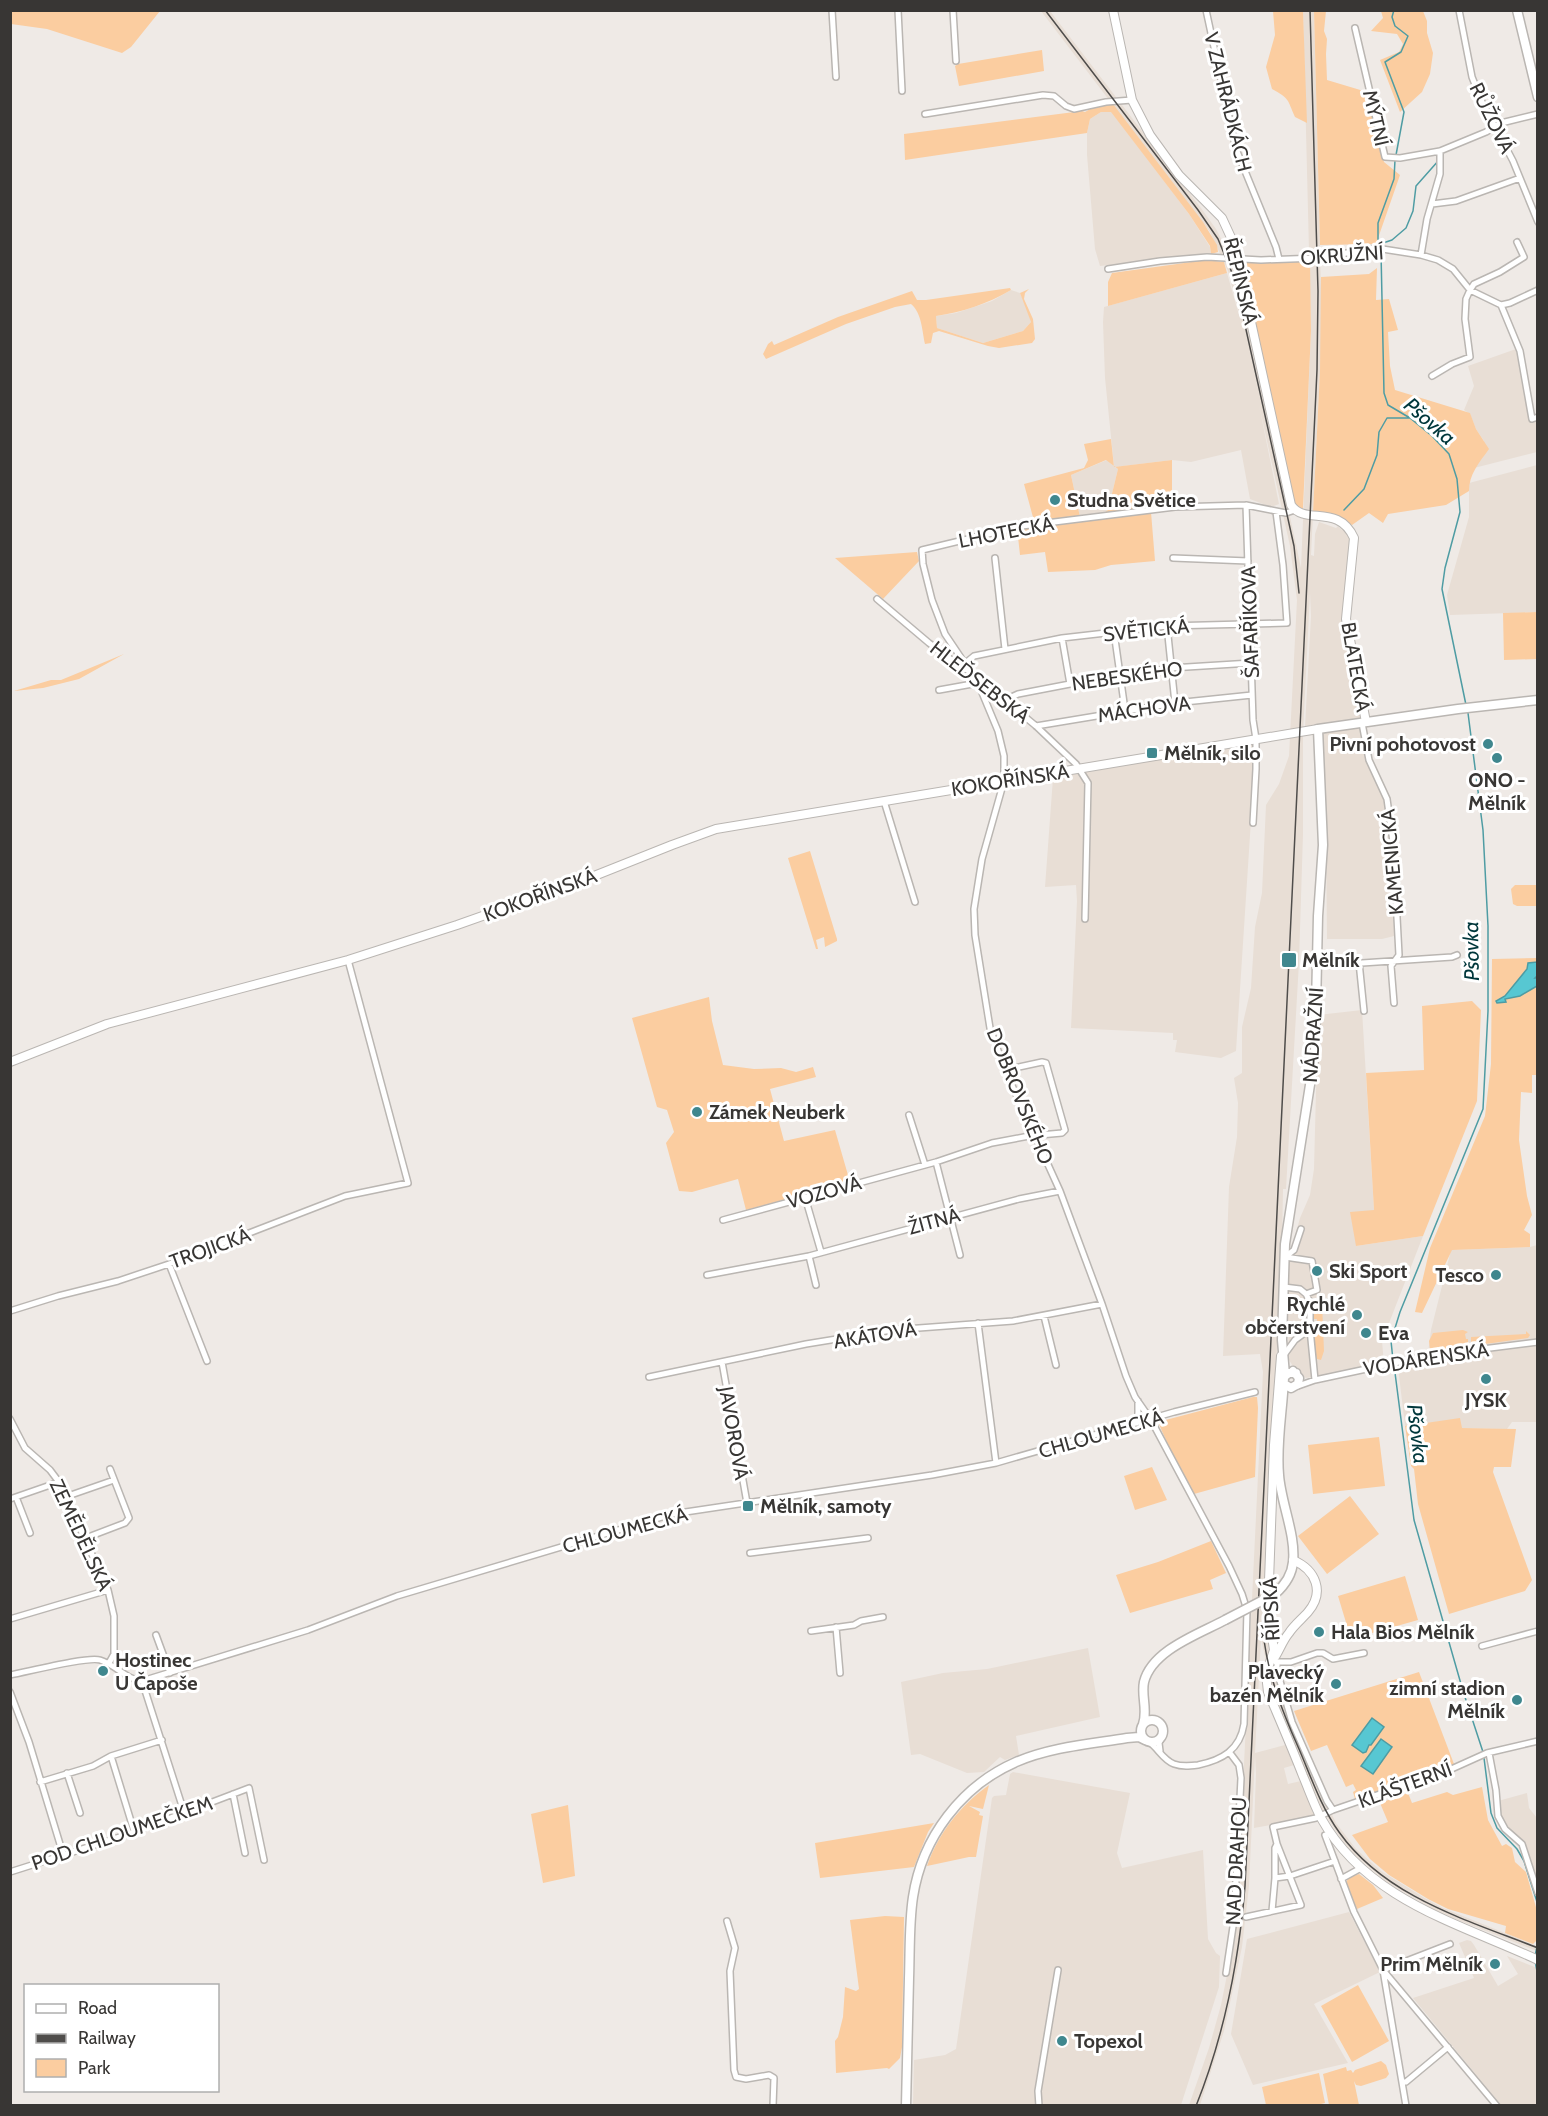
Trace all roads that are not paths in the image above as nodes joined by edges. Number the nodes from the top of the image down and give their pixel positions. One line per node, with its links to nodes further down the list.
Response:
1 (832, 10): 10 (street)
2 (898, 10): 11 (street)
3 (953, 10): 9 (street)
4 (1113, 10): 13 (street, ŘEPÍNSKÁ)
5 (1206, 10): 24 (street, V ZAHRÁDKÁCH)
6 (1459, 10): 16 (street, RŮŽOVÁ)
7 (1517, 10): 12 (main road)
8 (1355, 28): 17 (street, MÝTNÍ)
9 (956, 61)
10 (837, 76)
11 (902, 91)
12 (1538, 97)
13 (1132, 99): 14 (street); 23 (street, ŘEPÍNSKÁ)
14 (925, 114)
15 (1538, 114): 16 (street, MÝTNÍ)
16 (1495, 128): 17 (street, MÝTNÍ); 18 (street, RŮŽOVÁ)
17 (1440, 151): 19 (street)
18 (1520, 178): 19 (street); 20 (street, RŮŽOVÁ)
19 (1432, 204): 22 (street)
20 (1538, 222)
21 (1517, 242): 26 (street)
22 (1421, 255): 24 (street, OKRUŽNÍ); 26 (street, OKRUŽNÍ)
23 (1237, 259): 24 (street, OKRUŽNÍ); 25 (street, OKRUŽNÍ); 32 (street, ŘEPÍNSKÁ)
24 (1279, 259)
25 (1108, 269)
26 (1470, 290): 28 (street, OKRUŽNÍ); 29 (street)
27 (1538, 290): 28 (street)
28 (1501, 305): 30 (street)
29 (1432, 376)
30 (1535, 418)
31 (1246, 505): 33 (street, LHOTECKÁ); 36 (street, ŠAFAŘÍKOVA); 45 (street, LHOTECKÁ)
32 (1295, 510): 33 (street, LHOTECKÁ); 55 (street, BLATECKÁ)
33 (1275, 512): 38 (street, SVĚTICKÁ)
34 (995, 558): 42 (street)
35 (1173, 558): 36 (street)
36 (1248, 561): 38 (street, ŠAFAŘÍKOVA)
37 (877, 599): 45 (street, HLEĎSEBSKÁ)
38 (1250, 624): 39 (street, SVĚTICKÁ); 43 (street, ŠAFAŘÍKOVA)
39 (1167, 626): 40 (street, SVĚTICKÁ); 44 (street)
40 (1114, 632): 41 (street, SVĚTICKÁ); 46 (street)
41 (1062, 638): 42 (street, SVĚTICKÁ); 48 (street)
42 (1005, 649): 45 (street, SVĚTICKÁ)
43 (1251, 663): 44 (street, NEBESKÉHO); 50 (street, ŠAFAŘÍKOVA)
44 (1171, 668): 46 (street, NEBESKÉHO); 53 (street)
45 (971, 672): 47 (street, DOBROVSKÉHO); 51 (street, HLEĎSEBSKÁ)
46 (1120, 675): 48 (street, NEBESKÉHO); 54 (street)
47 (978, 683): 49 (street); 60 (street, DOBROVSKÉHO)
48 (1070, 684): 51 (street, NEBESKÉHO)
49 (939, 690)
50 (1252, 695): 53 (street, MÁCHOVA); 58 (street, ŠAFAŘÍKOVA)
51 (1005, 700): 56 (street, HLEĎSEBSKÁ)
52 (1538, 700): 55 (main road, KOKOŘÍNSKÁ)
53 (1175, 703): 54 (street, MÁCHOVA)
54 (1125, 710): 56 (street, MÁCHOVA)
55 (1367, 722): 57 (main road, KOKOŘÍNSKÁ); 67 (street, KAMENICKÁ)
56 (1036, 726): 59 (street, HLEĎSEBSKÁ)
57 (1318, 729): 58 (street, KOKOŘÍNSKÁ); 69 (main road, NÁDRAŽNÍ)
58 (1256, 739): 59 (street, KOKOŘÍNSKÁ); 62 (street, ŠAFAŘÍKOVA)
59 (1080, 768): 60 (street, KOKOŘÍNSKÁ); 64 (street, KOKOŘÍNSKÁ)
60 (1004, 781): 61 (street, KOKOŘÍNSKÁ); 73 (street, DOBROVSKÉHO)
61 (884, 801): 63 (street); 66 (street, KOKOŘÍNSKÁ)
62 (1253, 823)
63 (915, 902)
64 (1085, 919)
65 (1457, 955): 67 (street)
66 (348, 960): 72 (street, KOKOŘÍNSKÁ); 87 (street, TROJICKÁ)
67 (1395, 961): 68 (street); 70 (street, KAMENICKÁ)
68 (1359, 962): 69 (street); 71 (street)
69 (1317, 966): 86 (main road, NÁDRAŽNÍ)
70 (1394, 1003)
71 (1364, 1011)
72 (10, 1062)
73 (1005, 1070): 75 (street, DOBROVSKÉHO); 75 (street, VOZOVÁ)
74 (909, 1115): 77 (street)
75 (1036, 1136): 76 (street, VOZOVÁ); 78 (street, DOBROVSKÉHO)
76 (936, 1162): 77 (street, VOZOVÁ); 80 (street)
77 (925, 1165): 79 (street, VOZOVÁ)
78 (1060, 1191): 80 (street, ŽITNÁ); 94 (street, DOBROVSKÉHO)
79 (805, 1197): 81 (street, VOZOVÁ); 83 (street)
80 (951, 1217): 83 (street, ŽITNÁ); 84 (street)
81 (723, 1220)
82 (1301, 1229): 86 (street)
83 (821, 1252): 85 (street, ŽITNÁ)
84 (960, 1255)
85 (808, 1256): 88 (street, ŽITNÁ); 89 (street)
86 (1285, 1257): 90 (main road, NÁDRAŽNÍ); 91 (street)
87 (169, 1264): 95 (street, TROJICKÁ); 102 (street)
88 (707, 1275)
89 (816, 1285)
90 (1284, 1287): 91 (street); 99 (main road, NÁDRAŽNÍ)
91 (1306, 1294): 92 (street)
92 (1310, 1302): 93 (street); 98 (street)
93 (1327, 1302)
94 (1102, 1304): 96 (street, AKÁTOVÁ); 110 (street, DOBROVSKÉHO)
95 (10, 1311)
96 (1044, 1316): 97 (street, AKÁTOVÁ); 104 (street)
97 (978, 1323): 103 (street, AKÁTOVÁ); 115 (street)
98 (1310, 1329): 101 (street); 107 (street)
99 (1282, 1340): 101 (main road, NÁDRAŽNÍ); 108 (street, NÁDRAŽNÍ)
100 (1538, 1342): 107 (street, VODÁRENSKÁ)
101 (1284, 1355): 105 (main road, NÁDRAŽNÍ); 108 (main road, NÁDRAŽNÍ)
102 (207, 1361)
103 (722, 1362): 106 (street, AKÁTOVÁ); 122 (street, JAVOROVÁ)
104 (1056, 1365)
105 (1296, 1374): 107 (street); 108 (main road); 108 (main road)
106 (649, 1377)
107 (1315, 1380): 108 (street, VODÁRENSKÁ)
108 (1288, 1385): 114 (main road, ŘÍPSKÁ); 119 (street, ŘÍPSKÁ)
109 (1255, 1392): 112 (street, CHLOUMECKÁ)
110 (1138, 1401): 112 (street, DOBROVSKÉHO); 113 (street, DOBROVSKÉHO)
111 (10, 1419): 118 (street, ZEMĚDĚLSKÁ)
112 (1151, 1420): 113 (street, CHLOUMECKÁ); 153 (street, DOBROVSKÉHO)
113 (1138, 1423): 115 (street, CHLOUMECKÁ)
114 (1278, 1461): 119 (street); 127 (main road, ŘÍPSKÁ)
115 (996, 1463): 122 (street, CHLOUMECKÁ)
116 (110, 1469): 117 (street)
117 (114, 1479): 120 (street); 125 (street)
118 (59, 1482): 120 (street, ZEMĚDĚLSKÁ); 121 (street)
119 (1273, 1488): 137 (street, ŘÍPSKÁ)
120 (65, 1497): 125 (street, ZEMĚDĚLSKÁ)
121 (13, 1498): 123 (street)
122 (747, 1503): 139 (street, CHLOUMECKÁ)
123 (30, 1533)
124 (868, 1538): 126 (street)
125 (83, 1539): 128 (street, ZEMĚDĚLSKÁ)
126 (750, 1553)
127 (1293, 1560): 137 (street); 144 (main road, bridge)
128 (108, 1590): 130 (street); 138 (street, ZEMĚDĚLSKÁ)
129 (884, 1617): 131 (street)
130 (11, 1618)
131 (836, 1627): 132 (street); 140 (street)
132 (811, 1631)
133 (1538, 1631): 135 (street)
134 (156, 1635): 139 (street)
135 (1482, 1646)
136 (1364, 1653): 137 (street)
137 (1274, 1661): 159 (street); 162 (street, ŘÍPSKÁ)
138 (110, 1664): 141 (street); 142 (street)
139 (170, 1673): 142 (street, CHLOUMECKÁ)
140 (840, 1673)
141 (10, 1675)
142 (142, 1681): 149 (street)
143 (10, 1692): 157 (street)
144 (1145, 1707): 145 (main road); 146 (main road)
145 (1155, 1720): 146 (main road); 147 (main road)
146 (1142, 1726): 148 (main road); 150 (main road)
147 (1162, 1737): 150 (main road); 152 (street)
148 (1127, 1738): 150 (main road); 187 (main road)
149 (162, 1740): 155 (street); 160 (street)
150 (1147, 1741): 152 (street)
151 (1538, 1741): 154 (street, KLÁŠTERNÍ)
152 (1161, 1753): 153 (street)
153 (1230, 1753): 183 (street, NAD DRAHOU)
154 (1488, 1753): 159 (street, KLÁŠTERNÍ); 175 (street)
155 (111, 1756): 156 (street); 163 (street)
156 (67, 1773): 157 (street); 161 (street)
157 (40, 1782): 167 (street)
158 (232, 1794): 160 (street, POD CHLOUMEČKEM); 166 (street, POD CHLOUMEČKEM); 168 (street, POD CHLOUMEČKEM)
159 (1333, 1810): 162 (street, KLÁŠTERNÍ)
160 (184, 1812): 163 (street, POD CHLOUMEČKEM)
161 (80, 1813)
162 (1320, 1816): 165 (street, KLÁŠTERNÍ); 170 (street, ŘÍPSKÁ)
163 (134, 1832): 167 (street, POD CHLOUMEČKEM)
164 (1325, 1835): 169 (street)
165 (1277, 1844): 172 (street); 173 (street)
166 (245, 1853)
167 (63, 1854): 171 (street, POD CHLOUMEČKEM)
168 (264, 1860)
169 (1335, 1861): 172 (street); 174 (street)
170 (1361, 1868): 174 (street); 180 (street, ŘÍPSKÁ)
171 (10, 1872)
172 (1290, 1876): 173 (street); 176 (street)
173 (1275, 1878): 176 (street)
174 (1341, 1879): 182 (street)
175 (1538, 1893)
176 (1272, 1911): 177 (street)
177 (1246, 1917)
178 (727, 1921): 186 (street)
179 (1450, 1944): 182 (street)
180 (1538, 1960)
181 (1058, 1970): 188 (street)
182 (1383, 1970): 184 (street); 185 (street)
183 (1226, 1973)
184 (1448, 2047): 185 (street); 190 (street)
185 (1402, 2082): 189 (street)
186 (773, 2106)
187 (906, 2106)
188 (1039, 2106)
189 (1406, 2106)
190 (1497, 2106)

